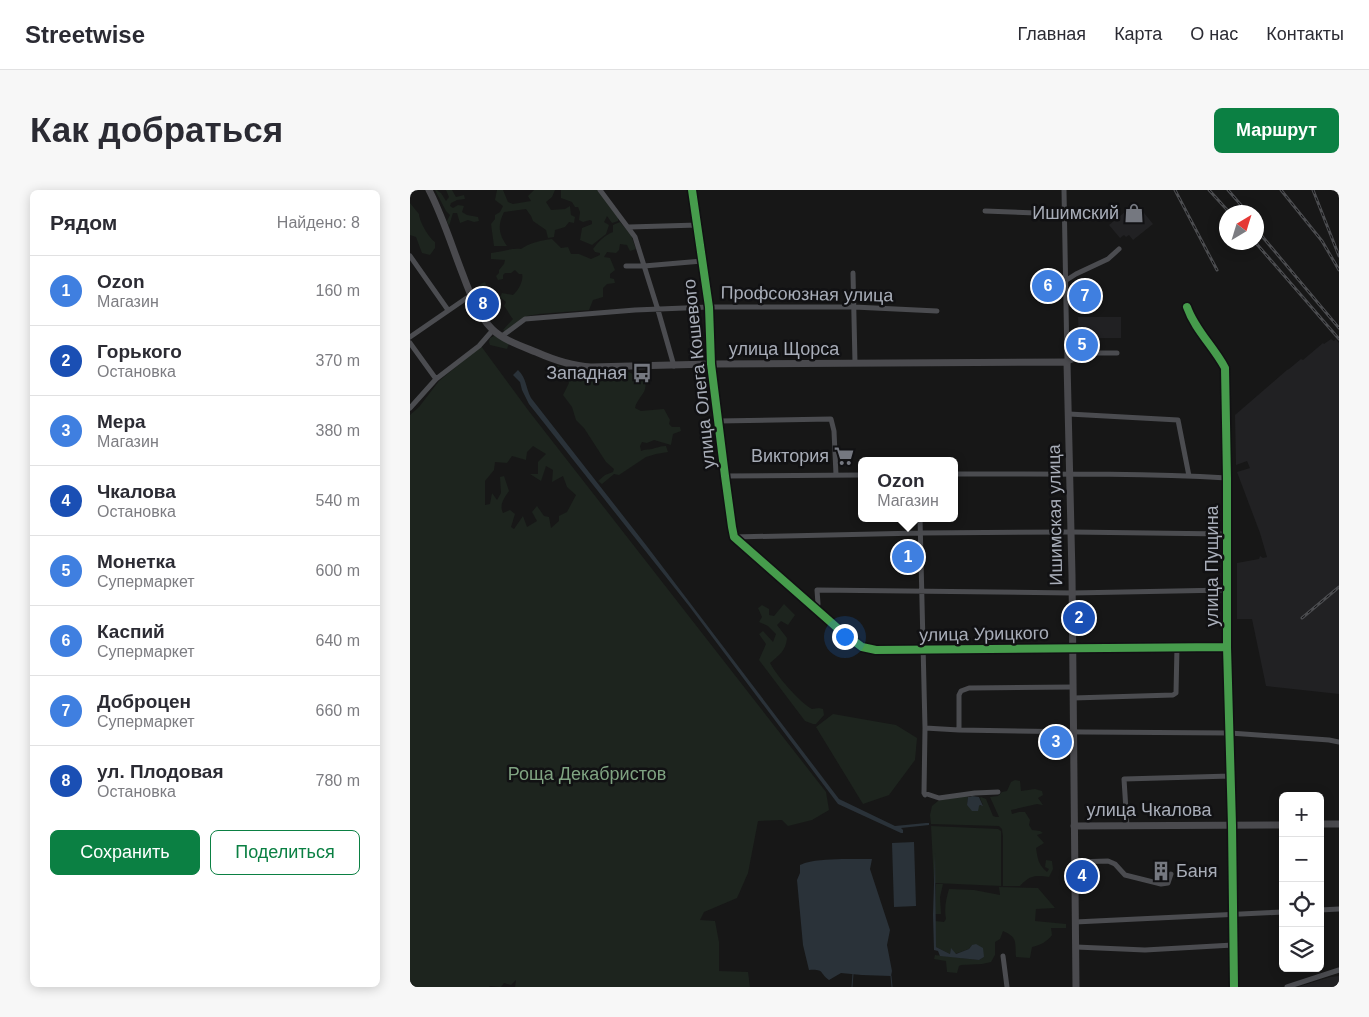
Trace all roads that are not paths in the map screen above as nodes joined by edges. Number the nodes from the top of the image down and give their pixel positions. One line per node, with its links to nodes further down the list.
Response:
1 (429, 190): 16 (main road, улица Щорса)
2 (600, 190): 8 (street)
3 (692, 190): 7 (street, улица Олега Кошевого)
4 (1064, 190): 6 (street, Ишимская улица)
5 (986, 211): 6 (street)
6 (1064, 214): 15 (street, Ишимская улица)
7 (698, 224): 8 (street); 11 (street, улица Олега Кошевого)
8 (629, 228): 13 (street)
9 (1119, 249): 15 (street)
10 (410, 256): 20 (street)
11 (702, 261): 13 (street); 17 (street, улица Олега Кошевого)
12 (626, 266): 13 (street)
13 (644, 266): 21 (street)
14 (853, 274): 18 (street)
15 (1065, 282): 28 (street, Ишимская улица)
16 (471, 295): 20 (street); 23 (main road, улица Щорса)
17 (709, 307): 18 (street, Профсоюзная улица); 21 (street, Профсоюзная улица); 30 (street, улица Олега Кошевого)
18 (854, 307): 22 (street, Профсоюзная улица); 29 (street)
19 (1187, 307): 42 (street, улица Пущина)
20 (448, 310): 25 (street)
21 (658, 310): 24 (street, Профсоюзная улица); 31 (street)
22 (937, 311)
23 (493, 330): 24 (main road, улица Щорса); 32 (street)
24 (502, 336): 31 (main road, улица Щорса)
25 (410, 337)
26 (410, 343): 32 (street)
27 (1117, 352): 28 (street, улица Щорса)
28 (1067, 362): 29 (main road, улица Щорса); 34 (main road, Ишимская улица)
29 (855, 363): 30 (main road, улица Щорса)
30 (711, 364): 31 (main road, улица Щорса); 35 (street, улица Олега Кошевого)
31 (674, 366)
32 (436, 379): 33 (street)
33 (410, 408)
34 (1068, 414): 37 (main road, Ишимская улица); 41 (street)
35 (718, 421): 38 (street); 40 (street, улица Олега Кошевого)
36 (958, 474): 37 (street)
37 (1070, 474): 41 (street); 44 (main road, Ишимская улица)
38 (836, 475): 39 (street); 40 (street)
39 (858, 475)
40 (724, 476): 47 (street, улица Олега Кошевого)
41 (1189, 476): 42 (street)
42 (1227, 478): 46 (street, улица Пущина)
43 (920, 522): 45 (street)
44 (1071, 532): 45 (street); 46 (street); 50 (main road, Ишимская улица)
45 (920, 533): 47 (street); 49 (street)
46 (1226, 534): 48 (street, улица Пущина)
47 (734, 537): 51 (street)
48 (1227, 590): 50 (street); 53 (street, улица Пущина)
49 (921, 591): 50 (street); 51 (street); 55 (street)
50 (1072, 592): 54 (main road, Ишимская улица)
51 (816, 610): 55 (street, улица Урицкого)
52 (1177, 647): 53 (street, улица Урицкого); 54 (street, улица Урицкого); 57 (street)
53 (1227, 647): 61 (street, улица Пущина)
54 (1073, 648): 55 (street, улица Урицкого); 56 (main road, Ишимская улица)
55 (923, 649): 58 (street)
56 (1073, 688): 57 (main road, Ишимская улица); 59 (street)
57 (1074, 698): 60 (main road, Ишимская улица)
58 (924, 728): 59 (street); 64 (street)
59 (959, 730): 60 (street)
60 (1073, 732): 61 (street); 69 (main road, Ишимская улица)
61 (1230, 733): 62 (street); 63 (street, улица Пущина)
62 (1339, 742)
63 (1231, 776): 67 (street, улица Пущина); 70 (street)
64 (998, 792)
65 (1324, 824): 66 (main road)
66 (1339, 824)
67 (1232, 825): 68 (main road, улица Чкалова); 70 (main road, улица Чкалова); 76 (street, улица Пущина)
68 (1279, 825)
69 (1074, 826): 70 (main road, улица Чкалова); 71 (main road, Ишимская улица)
70 (1127, 826)
71 (1076, 862): 72 (street); 77 (main road, Ишимская улица)
72 (1171, 874)
73 (1339, 909): 74 (street)
74 (1324, 910)
75 (1279, 912): 76 (street)
76 (1233, 915): 77 (street); 78 (street, улица Пущина)
77 (1075, 922): 79 (main road, Ишимская улица)
78 (1233, 945): 79 (street); 84 (street, улица Пущина)
79 (1076, 947): 83 (main road, Ишимская улица)
80 (1003, 956): 82 (street)
81 (1339, 970): 85 (street)
82 (1007, 987)
83 (1076, 987)
84 (1234, 987)
85 (1287, 987)

